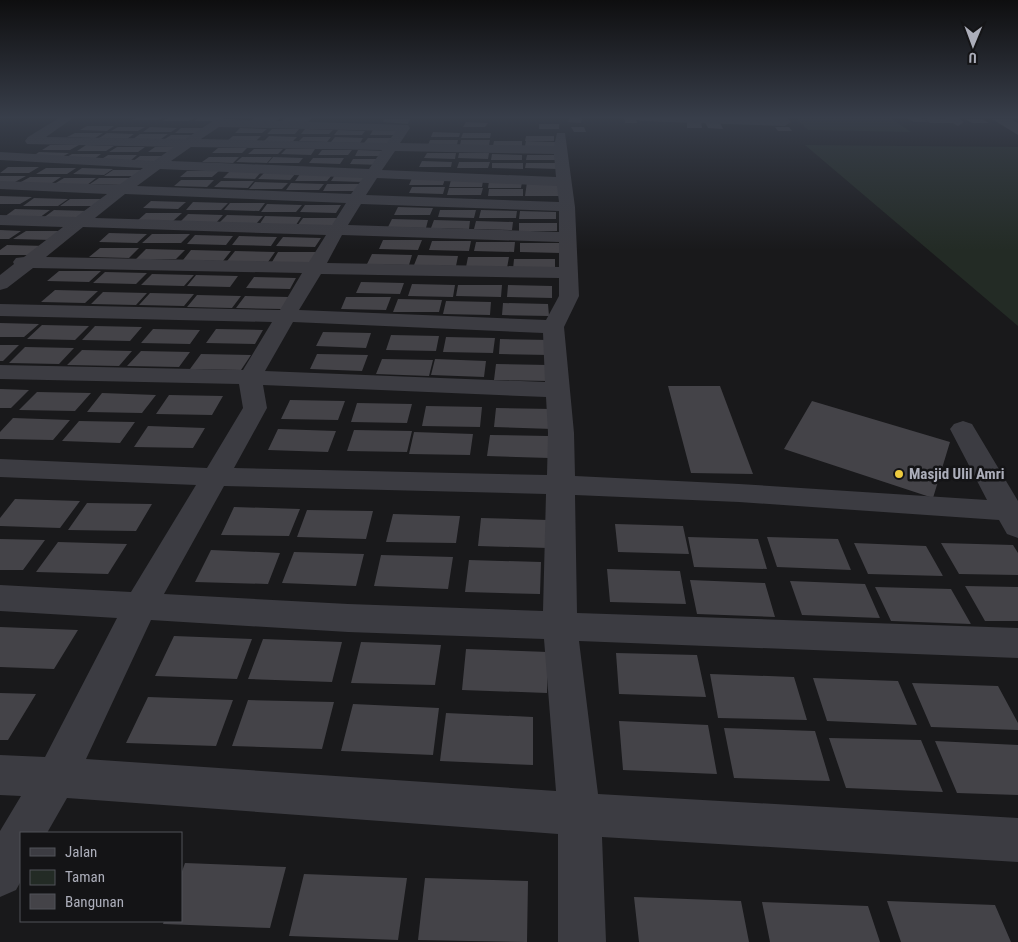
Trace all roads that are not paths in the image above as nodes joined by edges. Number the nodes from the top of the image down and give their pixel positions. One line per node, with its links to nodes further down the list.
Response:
1 (97, 162): 5 (street)
2 (160, 162): 5 (street)
3 (380, 162): 6 (street)
4 (563, 162): 7 (street)
5 (156, 165): 6 (street); 9 (street)
6 (372, 174): 7 (street); 10 (street)
7 (565, 182): 11 (street)
8 (0, 186): 9 (street)
9 (120, 191): 10 (street); 13 (street)
10 (355, 200): 11 (street); 14 (street)
11 (568, 207): 15 (street)
12 (0, 220): 13 (street)
13 (81, 221): 14 (street); 17 (street)
14 (337, 229): 15 (street); 18 (street)
15 (568, 237): 19 (street)
16 (0, 262): 17 (street)
17 (28, 262): 18 (street); 20 (street)
18 (314, 268): 19 (street); 22 (street)
19 (568, 273): 23 (street)
20 (0, 284)
21 (0, 310): 22 (street)
22 (286, 316): 23 (street); 25 (street)
23 (553, 327): 26 (street)
24 (0, 372): 25 (street)
25 (250, 377): 26 (street); 29 (street)
26 (558, 390): 30 (street)
27 (963, 429): 31 (street)
28 (0, 468): 29 (street)
29 (216, 477): 30 (street); 33 (street)
30 (560, 485): 31 (street); 34 (street)
31 (1014, 516)
32 (0, 598): 33 (street)
33 (141, 605): 34 (street); 37 (street)
34 (560, 625): 35 (street); 38 (street)
35 (1018, 643)
36 (0, 775): 37 (street)
37 (56, 776): 38 (street); 39 (street)
38 (569, 814): 41 (street); 43 (street)
39 (24, 832)
40 (20, 839): 42 (street)
41 (1018, 840)
42 (0, 874)
43 (582, 942)

